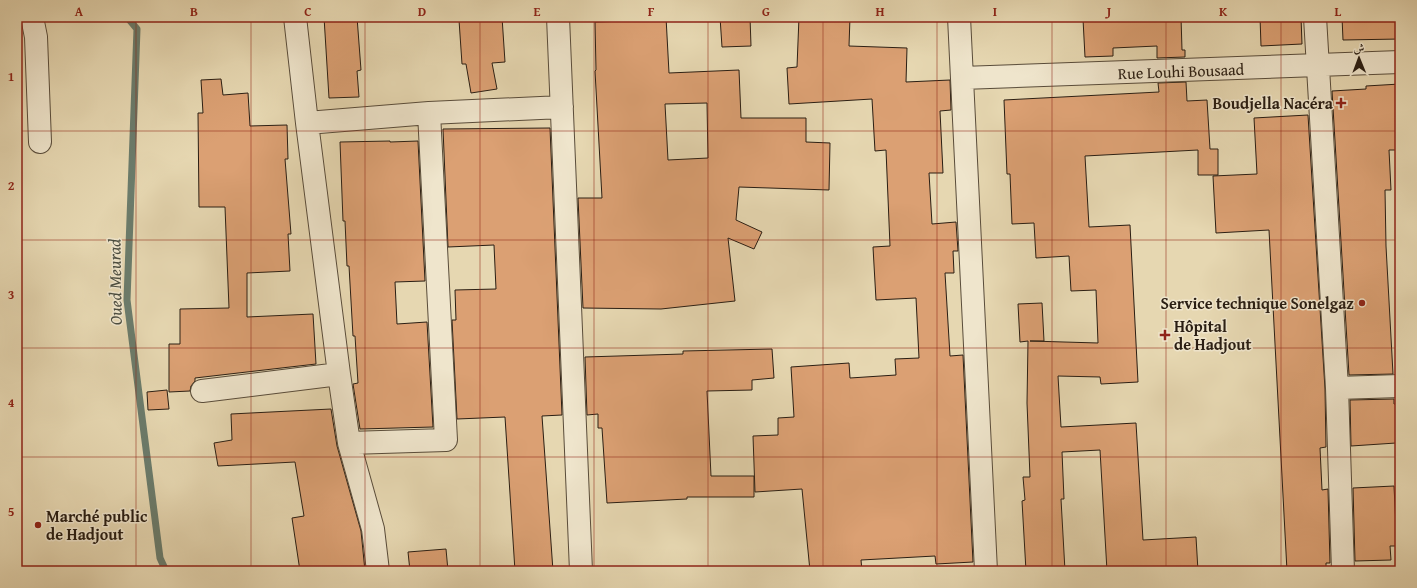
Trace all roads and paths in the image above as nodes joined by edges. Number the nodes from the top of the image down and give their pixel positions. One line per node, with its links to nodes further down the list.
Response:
1 (32, 17): 12 (street)
2 (295, 17): 11 (street)
3 (558, 17): 9 (street)
4 (959, 17): 8 (street)
5 (1315, 17): 7 (street)
6 (1400, 62): 7 (street, Rue Louhi Bousaad)
7 (1318, 66): 8 (street, Rue Louhi Bousaad); 15 (street)
8 (962, 78): 20 (street)
9 (562, 107): 10 (street); 19 (street)
10 (429, 113): 11 (street); 17 (street)
11 (307, 123): 13 (street)
12 (40, 142)
13 (339, 374): 16 (street); 17 (street)
14 (1400, 386): 15 (street)
15 (1337, 388): 21 (street)
16 (202, 391)
17 (349, 443): 18 (street)
18 (378, 571)
19 (581, 571)
20 (986, 571)
21 (1343, 571)

